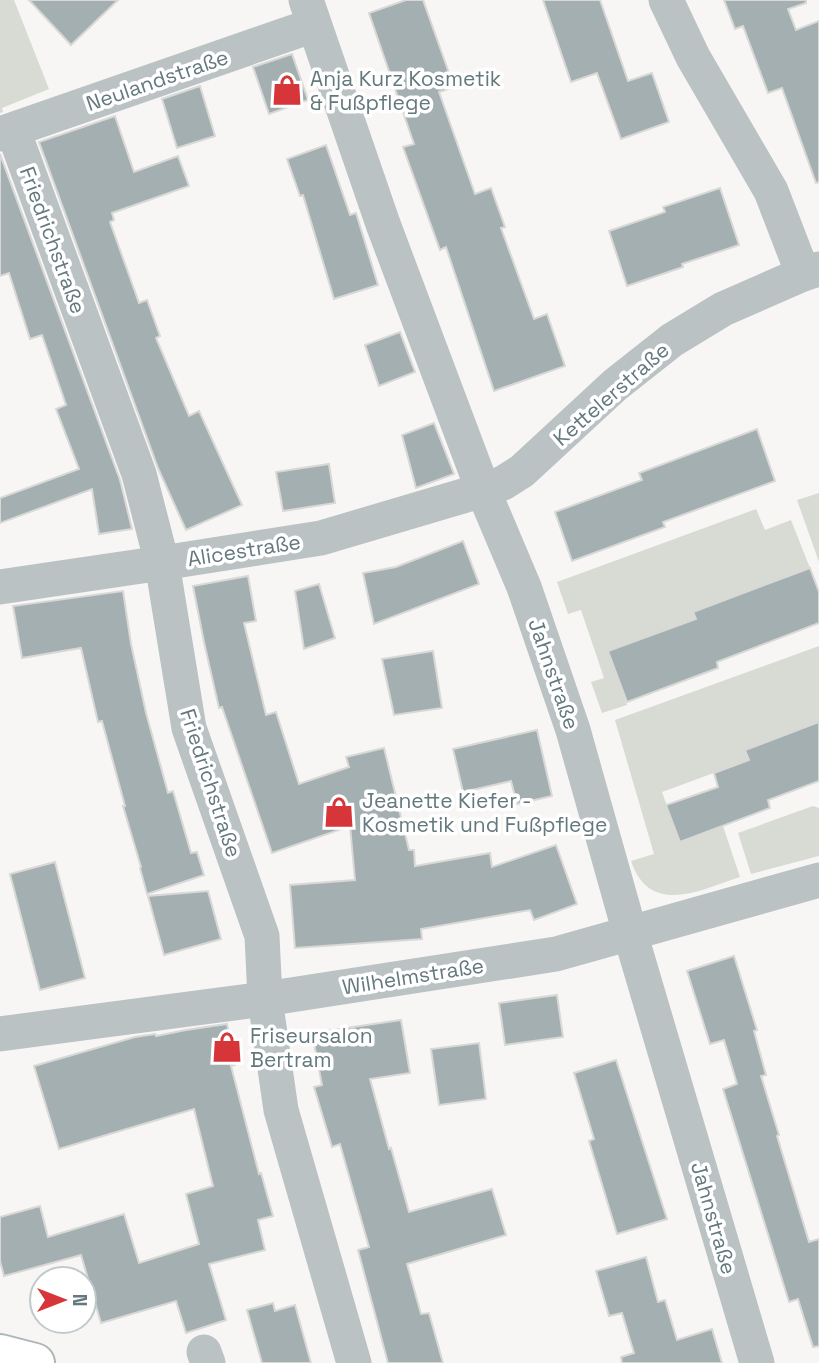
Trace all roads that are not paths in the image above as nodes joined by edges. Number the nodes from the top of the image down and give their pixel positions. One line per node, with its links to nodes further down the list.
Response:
1 (666, 0): 4 (street)
2 (310, 12): 3 (street, Neulandstraße); 5 (street, Jahnstraße)
3 (6, 132): 6 (street, Friedrichstraße)
4 (811, 272): 5 (street, Kettelerstraße)
5 (483, 490): 6 (street, Alicestraße); 9 (street, Jahnstraße)
6 (162, 563): 7 (street, Alicestraße); 10 (street, Friedrichstraße)
7 (0, 587)
8 (819, 880): 9 (street, Wilhelmstraße)
9 (630, 933): 10 (street, Wilhelmstraße); 15 (street, Jahnstraße)
10 (265, 999): 11 (street, Wilhelmstraße); 14 (street, Friedrichstraße)
11 (0, 1034)
12 (0, 1354): 13 (main road)
13 (35, 1363)
14 (354, 1363)
15 (757, 1363)

